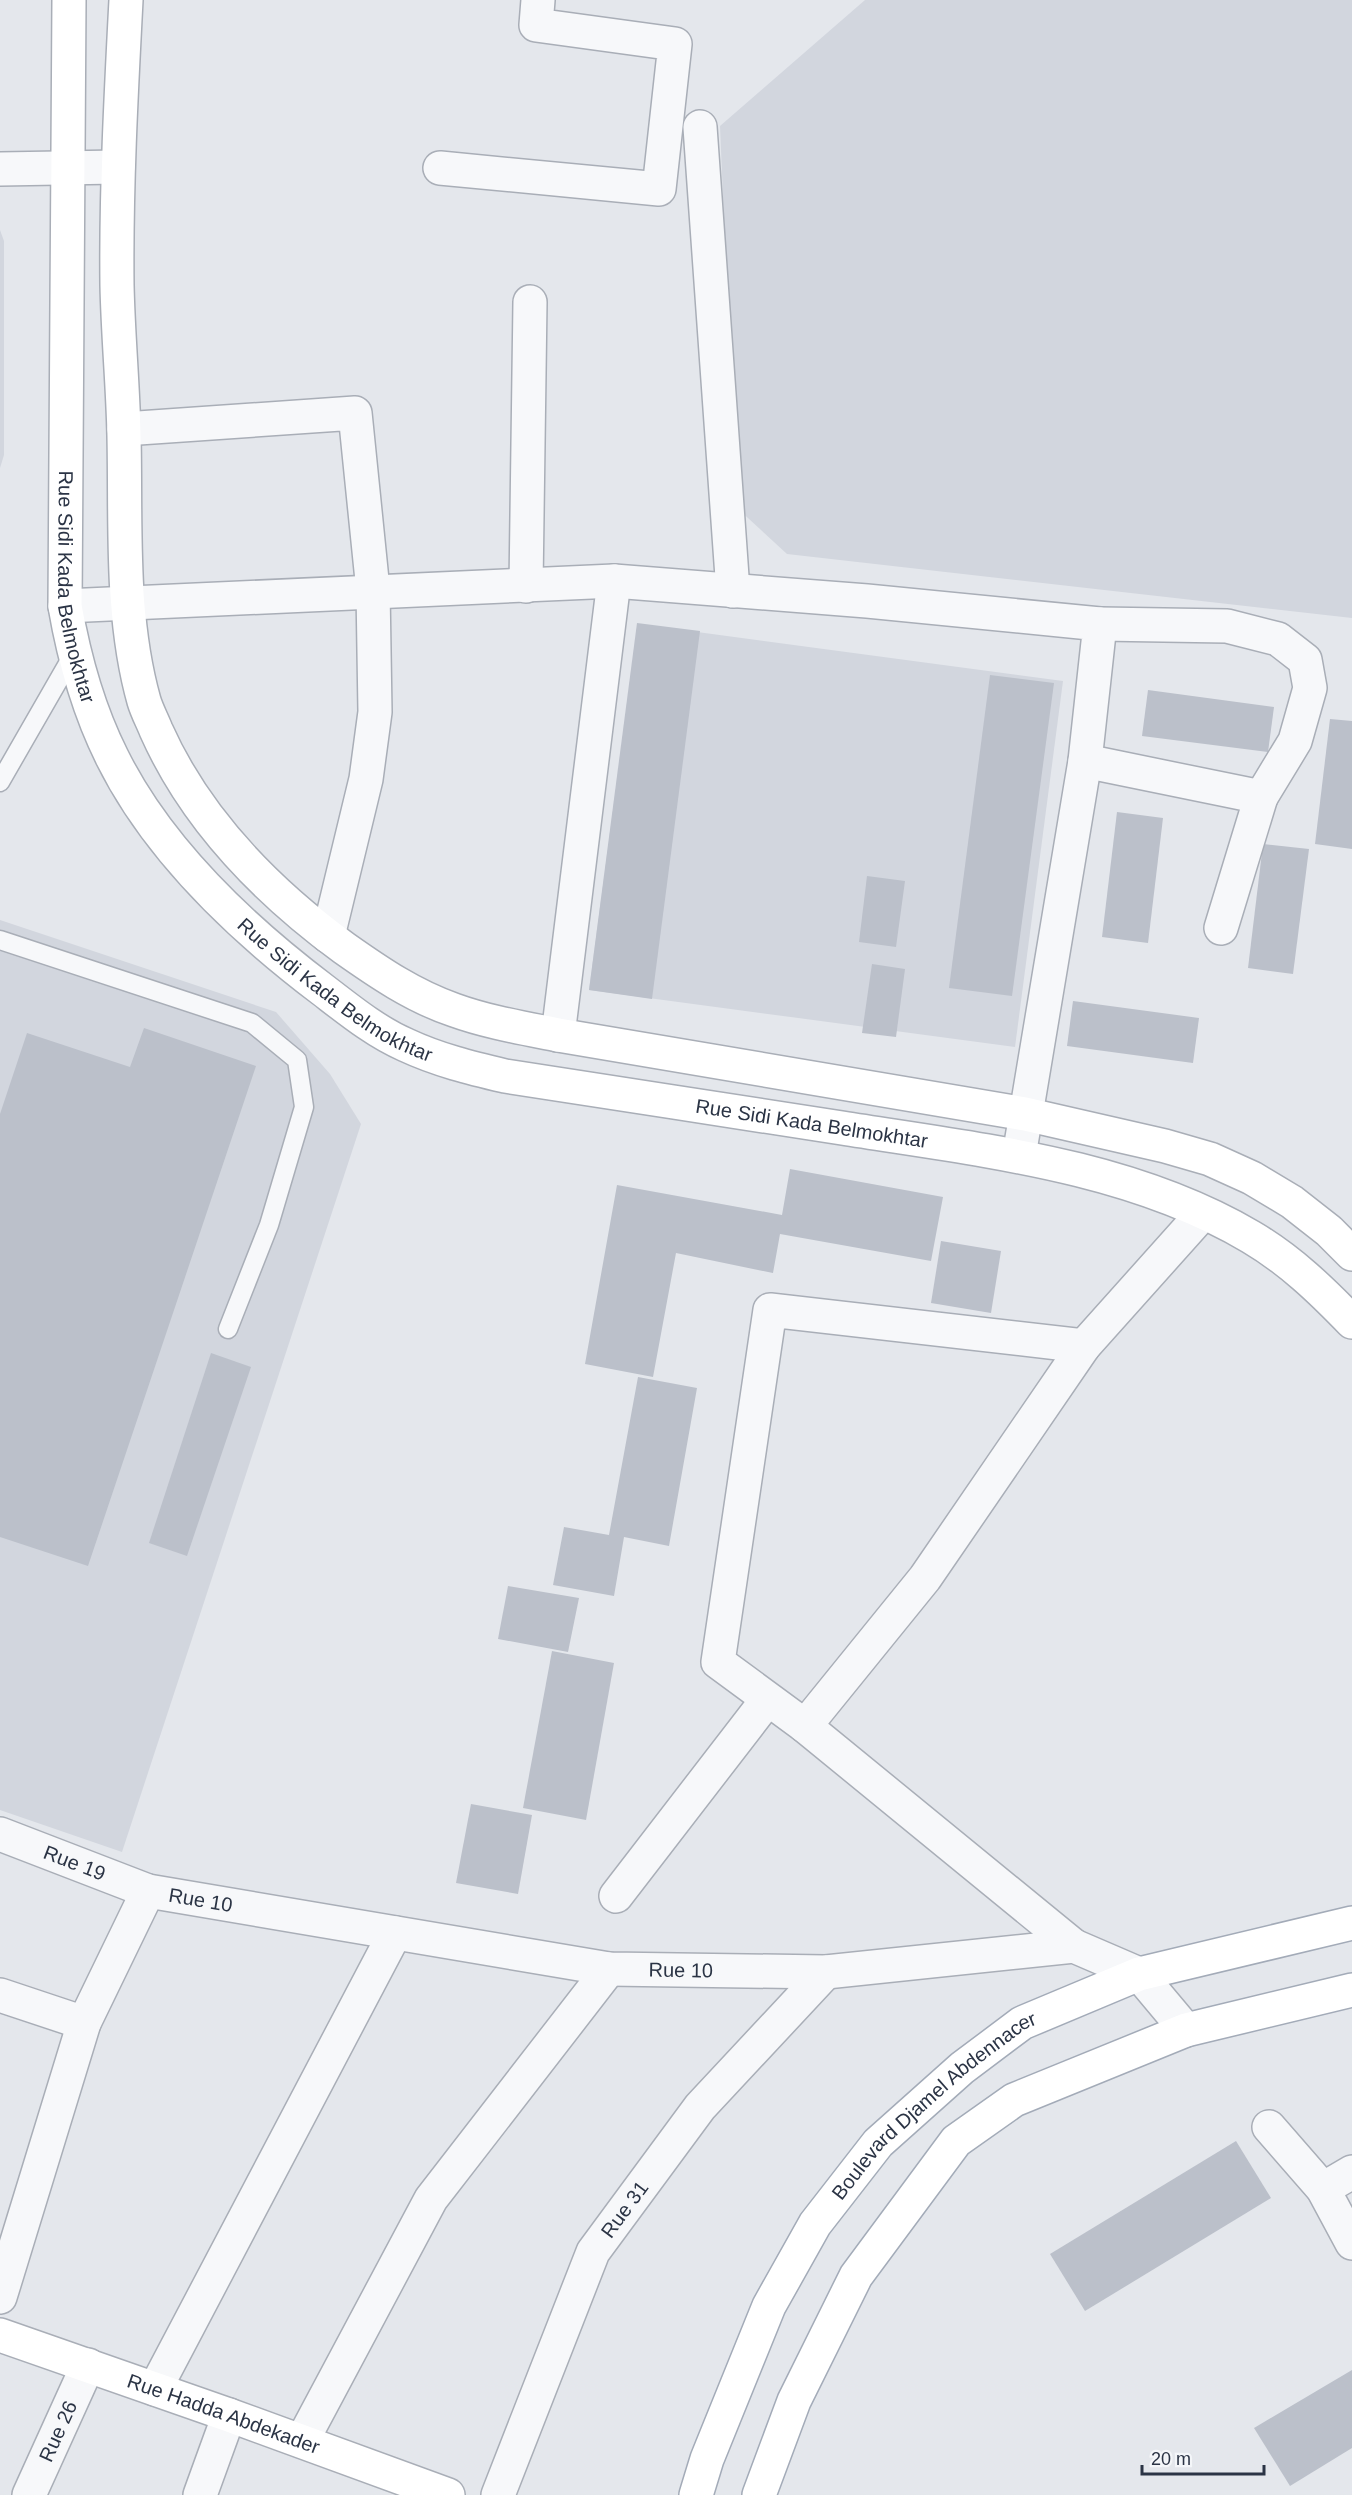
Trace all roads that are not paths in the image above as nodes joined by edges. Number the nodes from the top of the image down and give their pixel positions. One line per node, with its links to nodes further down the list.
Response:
1 (69, 0): 5 (main road, Rue Sidi Kada Belmokhtar)
2 (126, 0): 6 (main road, Rue Sidi Kada Belmokhtar)
3 (538, 0): 7 (street)
4 (700, 127): 14 (street)
5 (66, 167): 6 (street); 8 (street); 16 (main road, Rue Sidi Kada Belmokhtar)
6 (118, 167): 10 (main road, Rue Sidi Kada Belmokhtar)
7 (440, 168)
8 (0, 169)
9 (530, 302): 12 (street)
10 (124, 429): 13 (street); 15 (main road, Rue Sidi Kada Belmokhtar)
11 (614, 581): 12 (street); 14 (street); 25 (street)
12 (526, 586): 13 (street)
13 (373, 590): 15 (street); 23 (street)
14 (733, 591): 17 (street)
15 (127, 603): 16 (street); 23 (main road, Rue Sidi Kada Belmokhtar)
16 (65, 606): 18 (main road, Rue Sidi Kada Belmokhtar)
17 (1100, 624): 19 (street); 21 (street)
18 (73, 655): 20 (lane); 27 (main road, Rue Sidi Kada Belmokhtar)
19 (1085, 761): 21 (street); 26 (street)
20 (0, 782)
21 (1261, 797): 22 (street)
22 (1221, 928)
23 (328, 936): 25 (main road, Rue Sidi Kada Belmokhtar)
24 (0, 940): 31 (lane)
25 (558, 1035): 26 (main road, Rue Sidi Kada Belmokhtar)
26 (1025, 1114): 27 (street); 29 (main road, Rue Sidi Kada Belmokhtar)
27 (1019, 1156): 28 (main road, Rue Sidi Kada Belmokhtar)
28 (1203, 1213): 30 (main road, Rue Sidi Kada Belmokhtar); 32 (street)
29 (1352, 1254)
30 (1352, 1322)
31 (228, 1329)
32 (1084, 1346): 33 (street); 34 (street)
33 (767, 1700): 34 (street); 37 (street)
34 (805, 1726): 40 (street)
35 (0, 1834): 36 (street, Rue 19)
36 (148, 1891): 39 (street, Rue 10); 46 (street)
37 (616, 1896)
38 (1352, 1923): 43 (main road, Boulevard Djamel Abdennacer)
39 (395, 1933): 41 (street, Rue 10); 56 (street)
40 (1074, 1946): 42 (street, Rue 10); 43 (street, Rue 10)
41 (609, 1969): 42 (street, Rue 10); 58 (street)
42 (826, 1972): 62 (street, Rue 31)
43 (1139, 1974): 47 (street, Rue 10); 63 (main road, Boulevard Djamel Abdennacer)
44 (1352, 1990): 47 (main road, Boulevard Djamel Abdennacer)
45 (0, 1995): 46 (street)
46 (84, 2023): 52 (street)
47 (1186, 2030): 64 (main road, Boulevard Djamel Abdennacer)
48 (1269, 2127): 50 (street)
49 (1352, 2172): 50 (street)
50 (1323, 2189): 51 (street)
51 (1352, 2243)
52 (7, 2256): 53 (street)
53 (0, 2297)
54 (0, 2335): 55 (main road, Rue Hadda Abdekader)
55 (88, 2365): 56 (main road, Rue Hadda Abdekader); 59 (street, Rue 26)
56 (155, 2389): 57 (main road, Rue Hadda Abdekader)
57 (229, 2415): 58 (main road, Rue Hadda Abdekader); 60 (street)
58 (302, 2441): 61 (main road, Rue Hadda Abdekader)
59 (28, 2495)
60 (200, 2495)
61 (448, 2495)
62 (498, 2495)
63 (696, 2495)
64 (759, 2495)

